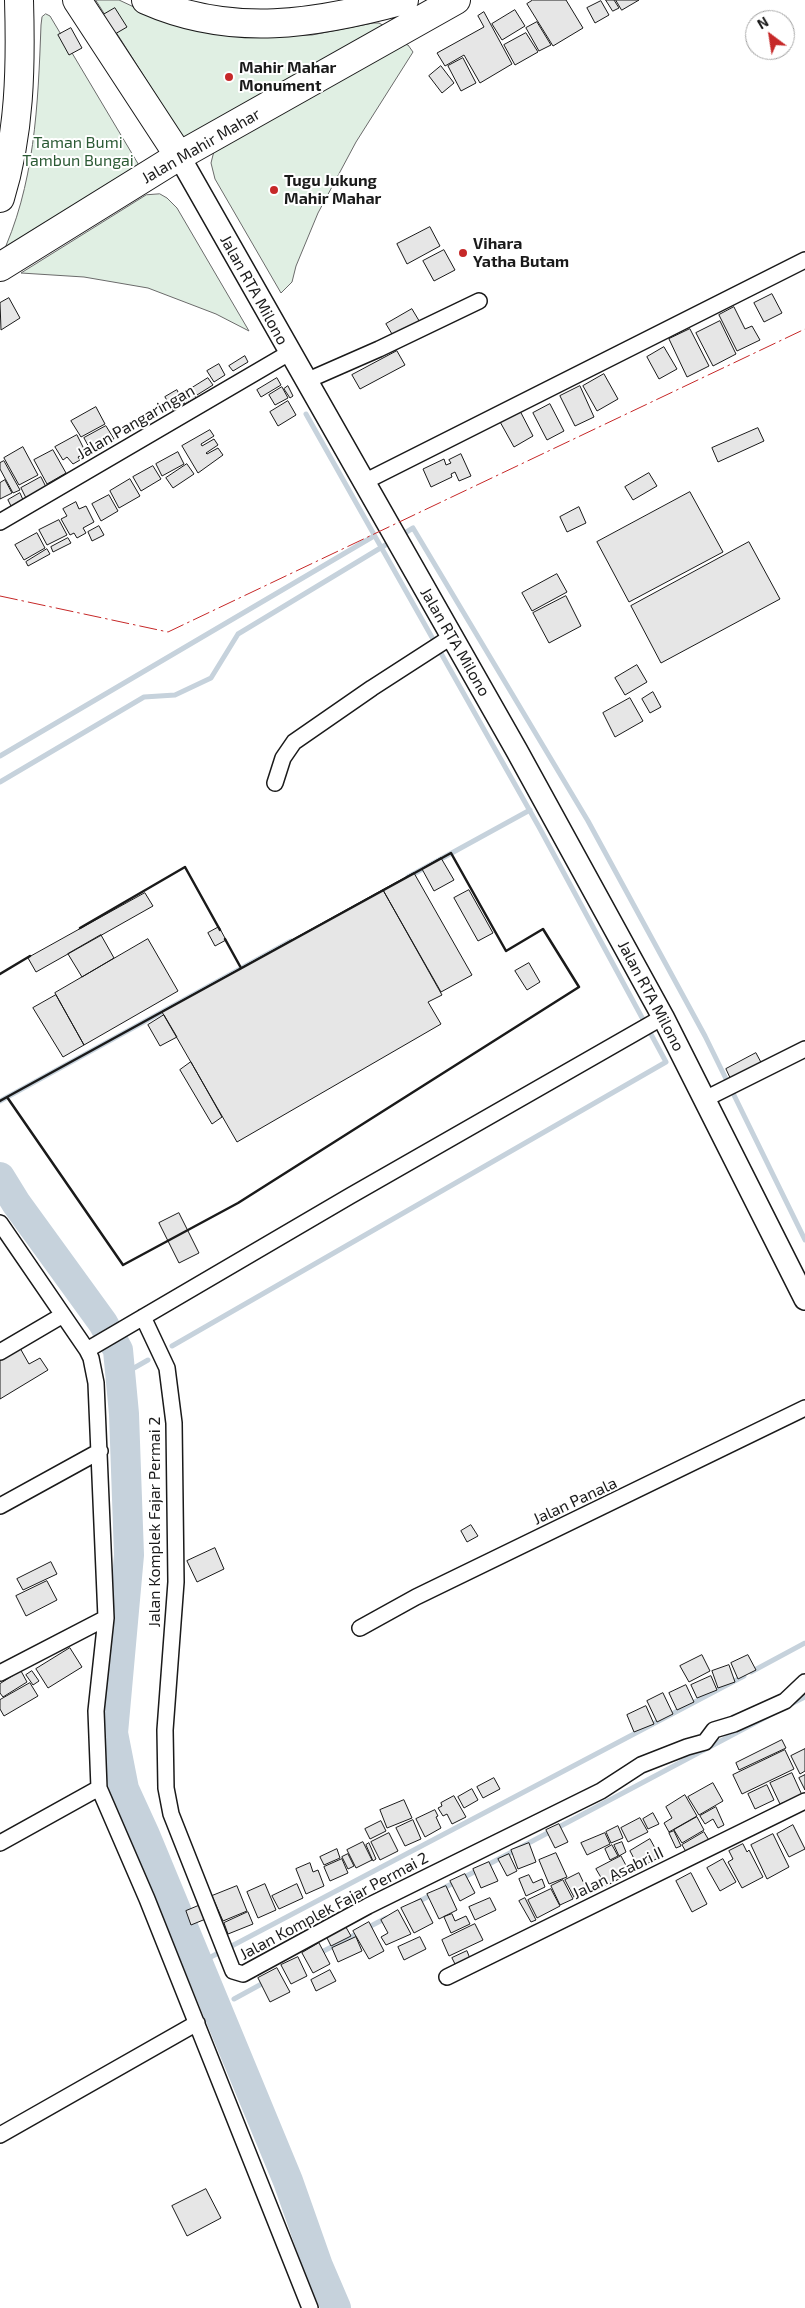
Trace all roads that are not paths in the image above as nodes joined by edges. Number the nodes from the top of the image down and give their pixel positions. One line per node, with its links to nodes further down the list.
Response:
1 (19, 0): 6 (highway)
2 (77, 0): 7 (highway, Jalan RTA Milono)
3 (146, 0): 4 (highway)
4 (404, 0)
5 (456, 0): 7 (highway, Jalan Mahir Mahar)
6 (6, 154): 8 (highway)
7 (179, 156): 10 (highway, Jalan Mahir Mahar); 12 (street, Jalan RTA Milono)
8 (0, 198)
9 (805, 260): 14 (street)
10 (0, 266)
11 (479, 301): 13 (street)
12 (290, 353): 13 (street, Jalan RTA Milono); 15 (street, Jalan Pangaringan)
13 (306, 381): 14 (street, Jalan RTA Milono)
14 (364, 482): 16 (street, Jalan RTA Milono)
15 (0, 522)
16 (451, 637): 17 (street); 18 (street, Jalan RTA Milono)
17 (275, 784)
18 (663, 1017): 20 (street, Jalan RTA Milono); 24 (street)
19 (805, 1048): 20 (street)
20 (705, 1099): 22 (street, Jalan RTA Milono)
21 (0, 1223): 23 (street)
22 (805, 1299)
23 (63, 1315): 25 (street); 26 (street)
24 (143, 1317): 25 (street); 33 (street, Jalan Komplek Fajar Permai 2)
25 (92, 1347): 28 (street)
26 (0, 1352)
27 (805, 1408): 31 (street, Jalan Panala)
28 (100, 1451): 29 (street); 30 (street)
29 (0, 1506)
30 (106, 1618): 32 (street); 34 (street)
31 (360, 1628)
32 (0, 1673)
33 (805, 1682)
34 (99, 1788): 36 (street); 38 (street)
35 (805, 1801): 37 (street, Jalan Asabri II)
36 (0, 1842)
37 (447, 1977)
38 (197, 2023): 39 (street); 40 (street)
39 (0, 2135)
40 (310, 2308)

